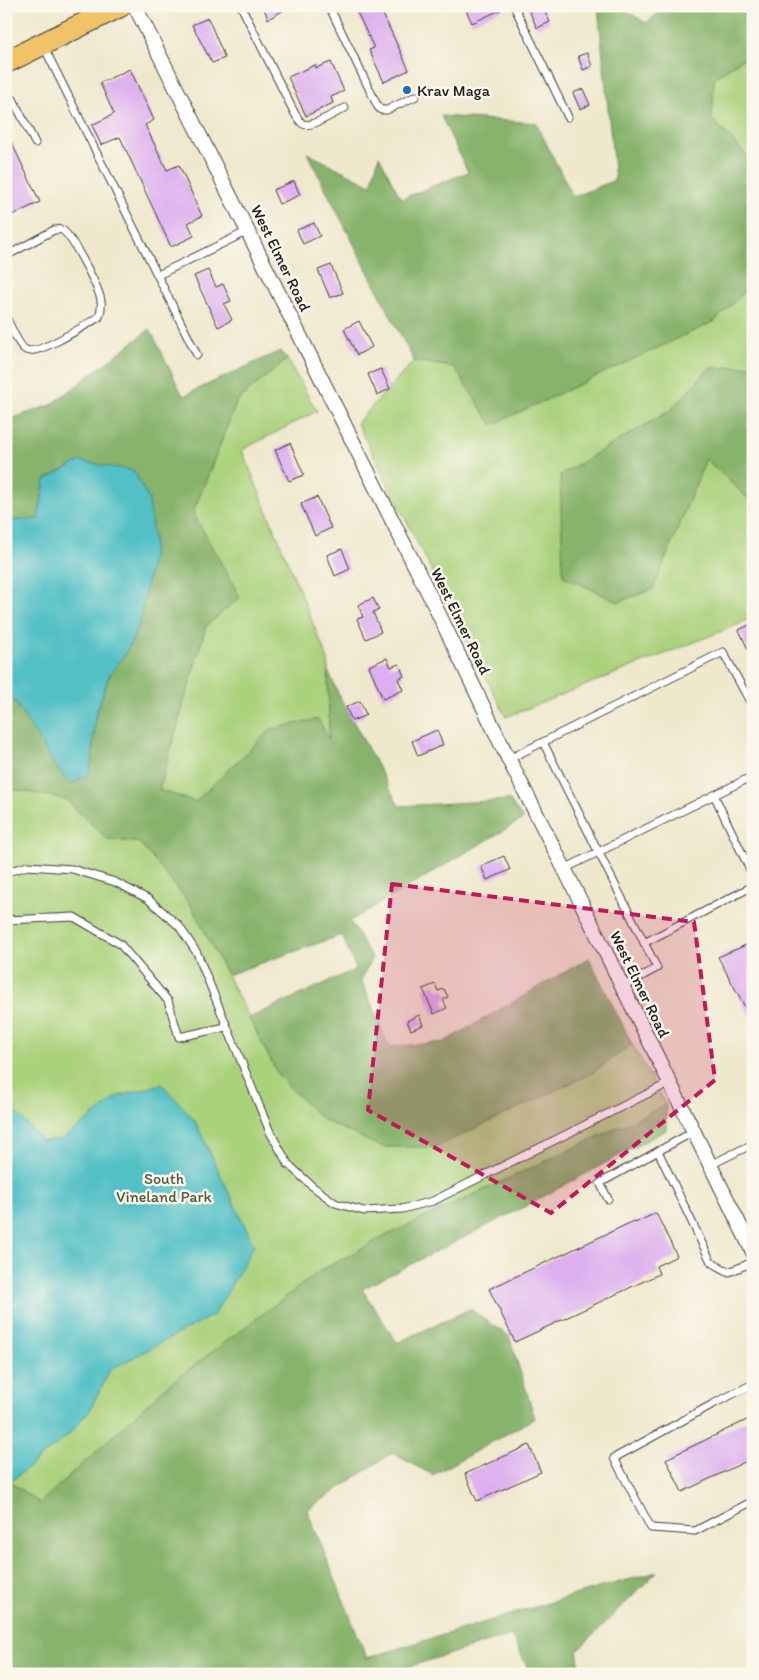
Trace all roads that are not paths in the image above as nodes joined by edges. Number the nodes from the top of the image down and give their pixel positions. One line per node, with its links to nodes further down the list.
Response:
1 (120, 6): 6 (main road)
2 (135, 6): 13 (street, West Elmer Road)
3 (241, 6): 10 (lane)
4 (329, 6): 8 (lane)
5 (514, 6): 11 (lane)
6 (43, 44): 7 (main road); 15 (lane)
7 (6, 62)
8 (416, 96)
9 (6, 97): 12 (lane)
10 (345, 108)
11 (568, 117)
12 (35, 143)
13 (248, 232): 15 (lane); 20 (street, West Elmer Road)
14 (6, 256): 16 (lane)
15 (158, 275): 17 (lane)
16 (6, 317)
17 (197, 356)
18 (753, 706): 19 (lane)
19 (543, 742): 20 (lane); 23 (lane)
20 (508, 759): 24 (street, West Elmer Road)
21 (753, 776): 22 (lane)
22 (714, 796): 23 (lane); 26 (lane)
23 (599, 852): 24 (lane); 29 (lane)
24 (564, 869): 30 (street, West Elmer Road)
25 (6, 872): 31 (lane)
26 (753, 876)
27 (753, 886): 29 (lane)
28 (6, 920): 31 (lane)
29 (644, 943): 30 (lane)
30 (622, 987): 32 (street, West Elmer Road)
31 (226, 1027): 32 (lane)
32 (669, 1083): 33 (street, West Elmer Road)
33 (693, 1132): 35 (lane); 36 (street, West Elmer Road)
34 (753, 1144): 36 (lane)
35 (658, 1151): 37 (lane); 39 (lane)
36 (710, 1165): 38 (street, West Elmer Road)
37 (608, 1199)
38 (753, 1252)
39 (753, 1262)
40 (753, 1384): 41 (lane)
41 (753, 1501)

